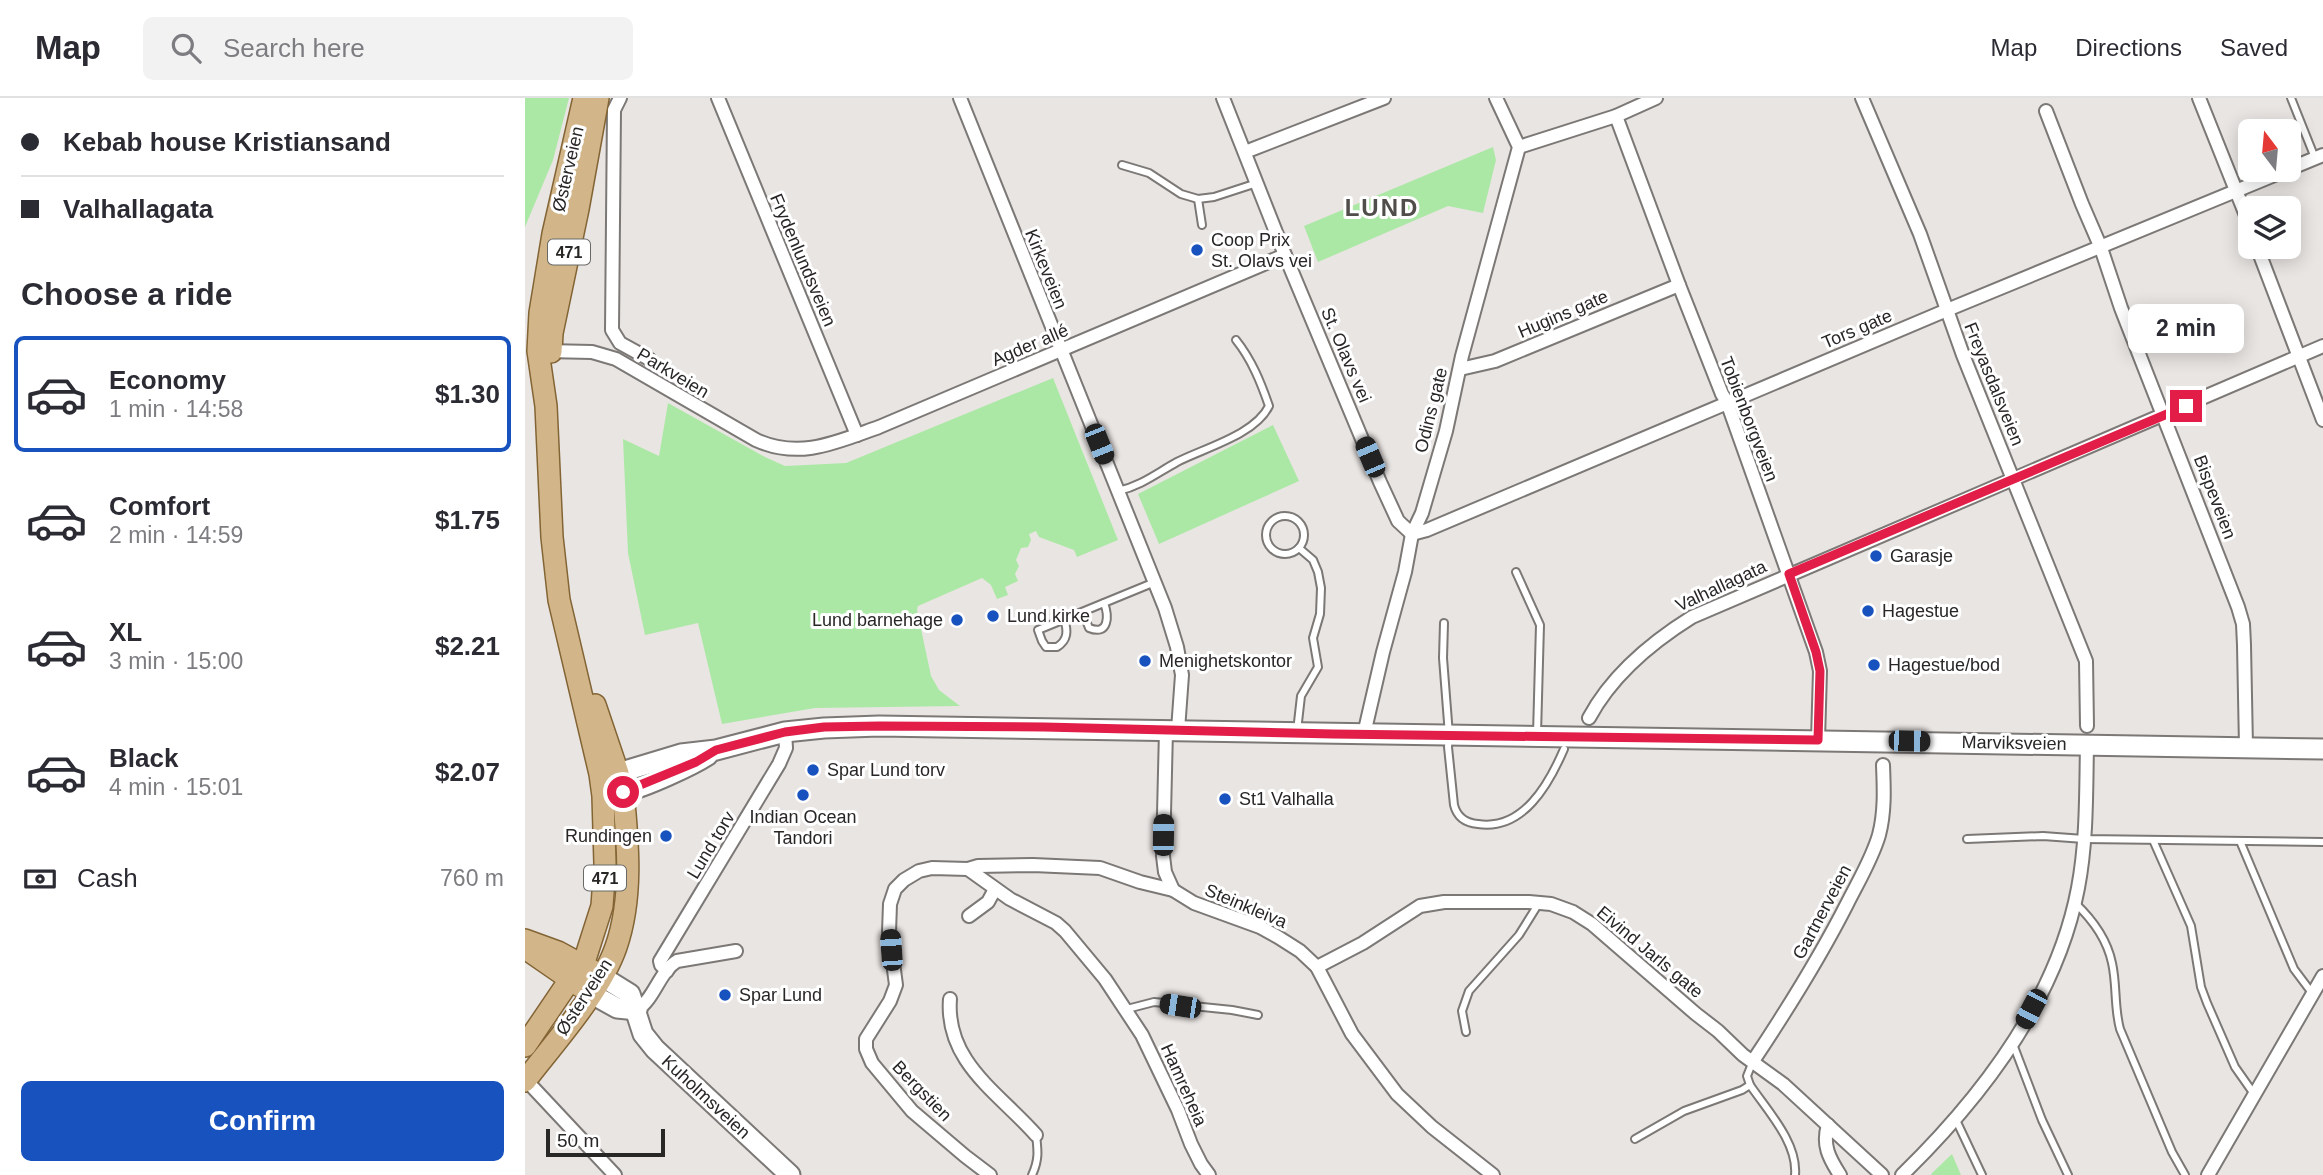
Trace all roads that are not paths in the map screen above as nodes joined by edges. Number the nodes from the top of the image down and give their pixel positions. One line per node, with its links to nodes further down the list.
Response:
1 (584, 98): 31 (main road, Østerveien / 471)
2 (598, 98): 31 (main road, Østerveien / 471)
3 (619, 98): 34 (street, Østerveien)
4 (718, 98): 39 (street, Frydenlundsveien)
5 (960, 98): 32 (street, Kirkeveien)
6 (1223, 98): 16 (street, St. Olavs vei)
7 (1384, 98): 16 (street)
8 (1496, 98): 15 (street)
9 (1656, 98): 14 (street)
10 (1861, 98): 28 (street, Freyasdalsveien)
11 (2199, 98): 20 (street)
12 (2291, 98): 17 (lane, Tors gate)
13 (2046, 111): 24 (street, Bispeveien)
14 (1616, 116): 15 (street); 27 (street, Tobienborgveien)
15 (1519, 147): 35 (street, Odins gate)
16 (1245, 152): 19 (street, St. Olavs vei)
17 (2319, 157): 20 (street, Tors gate)
18 (1122, 165): 22 (lane)
19 (1257, 183): 22 (lane); 25 (street, St. Olavs vei)
20 (2236, 193): 21 (street); 24 (street, Tors gate)
21 (2238, 198)
22 (1198, 199): 23 (lane)
23 (1202, 225)
24 (2101, 248): 28 (street, Tors gate); 37 (street, Bispeveien)
25 (1285, 255): 32 (street, Agder allé); 43 (street, St. Olavs vei)
26 (2262, 259): 33 (street)
27 (1679, 285): 35 (street, Hugins gate); 36 (street, Tobienborgveien)
28 (1947, 310): 36 (street, Tors gate); 41 (street, Freyasdalsveien)
29 (1236, 340): 42 (lane)
30 (2323, 346): 33 (street, Valhallagata)
31 (544, 351): 40 (street, Parkveien); 52 (main road, Østerveien / 471)
32 (1060, 351): 39 (street, Agder allé); 42 (street, Kirkeveien)
33 (2298, 356): 37 (street, Valhallagata); 38 (street)
34 (649, 359)
35 (1460, 369): 43 (street, Odins gate)
36 (1727, 402): 43 (street, Tors gate); 46 (street, Tobienborgveien)
37 (2163, 416): 41 (street, Valhallagata); 62 (street, Bispeveien)
38 (2323, 420)
39 (857, 435): 40 (street, Agder allé)
40 (784, 450)
41 (2013, 480): 46 (street, Valhallagata); 59 (street, Freyasdalsveien)
42 (1118, 491): 47 (street, Kirkeveien)
43 (1412, 534): 57 (street, Odins gate)
44 (1299, 548): 44 (lane); 56 (lane)
45 (1516, 572): 60 (lane)
46 (1789, 574): 53 (street, Valhallagata); 61 (street, Tobienborgveien)
47 (1155, 582): 48 (lane); 54 (street, Kirkeveien)
48 (1104, 603): 49 (lane); 49 (lane)
49 (1083, 613): 50 (lane)
50 (1064, 620): 50 (lane)
51 (1444, 624): 58 (lane)
52 (575, 662): 66 (main road, Østerveien / 471); 67 (main road, Østerveien / 471)
53 (1589, 718)
54 (1172, 730): 55 (main road, Marviksveien); 56 (main road, Marviksveien); 76 (street)
55 (785, 732): 66 (main road, Marviksveien); 84 (street, Lund torv)
56 (1297, 733): 57 (main road, Marviksveien)
57 (1364, 734): 58 (main road, Marviksveien)
58 (1449, 735): 60 (main road, Marviksveien); 63 (lane)
59 (2087, 735): 61 (main road, Marviksveien); 62 (main road, Marviksveien); 69 (street, Freyasdalsveien)
60 (1537, 736): 61 (main road, Marviksveien)
61 (1818, 740)
62 (2246, 747): 64 (main road, Marviksveien)
63 (1564, 749)
64 (2323, 749)
65 (1883, 765): 96 (street, Gartnerveien)
66 (620, 783): 67 (main road, Marviksveien); 87 (main road, Østerveien / 471)
67 (602, 788): 85 (main road, Østerveien / 471)
68 (1967, 839): 69 (lane)
69 (2084, 839): 70 (lane); 78 (street, Freyasdalsveien)
70 (2154, 840): 71 (lane); 99 (lane)
71 (2240, 841): 72 (lane); 88 (lane)
72 (2323, 842)
73 (968, 869): 74 (street, Steinkleiva); 75 (street, Hamreheia); 76 (street, Steinkleiva)
74 (925, 870): 107 (street, Bergstien)
75 (995, 889): 79 (street); 90 (street, Hamreheia)
76 (1173, 890): 83 (street, Steinkleiva)
77 (1539, 903): 83 (street, Eivind Jarls gate); 93 (lane); 96 (street, Eivind Jarls gate)
78 (2075, 903): 94 (street, Freyasdalsveien); 116 (lane)
79 (969, 916)
80 (525, 940): 85 (main road)
81 (525, 948): 85 (main road)
82 (736, 951): 84 (street)
83 (1317, 967): 110 (street, Steinkleiva)
84 (667, 971): 91 (street)
85 (576, 972): 87 (main road); 95 (main road, Østerveien / 471)
86 (2323, 976): 88 (street)
87 (596, 984): 91 (main road); 97 (main road, Østerveien / 471)
88 (2313, 995): 99 (street)
89 (950, 999): 102 (street)
90 (1127, 1009): 92 (lane); 109 (street, Hamreheia)
91 (637, 1010): 106 (main road, Kuholmsveien)
92 (1258, 1014)
93 (1466, 1032)
94 (2012, 1042): 100 (street, Freyasdalsveien); 104 (lane)
95 (525, 1046)
96 (1753, 1061): 98 (lane); 101 (street, Eivind Jarls gate)
97 (526, 1081): 105 (street)
98 (1750, 1085): 103 (lane); 111 (lane)
99 (2255, 1096): 117 (street)
100 (1955, 1118): 114 (street, Freyasdalsveien); 115 (lane)
101 (1828, 1125): 112 (street); 113 (street, Eivind Jarls gate)
102 (1036, 1135): 108 (lane)
103 (1635, 1139)
104 (2066, 1172)
105 (615, 1175)
106 (790, 1175)
107 (990, 1175)
108 (1032, 1175)
109 (1209, 1175)
110 (1493, 1175)
111 (1795, 1175)
112 (1840, 1175)
113 (1882, 1175)
114 (1902, 1175)
115 (1982, 1175)
116 (2185, 1175)
117 (2208, 1175)

